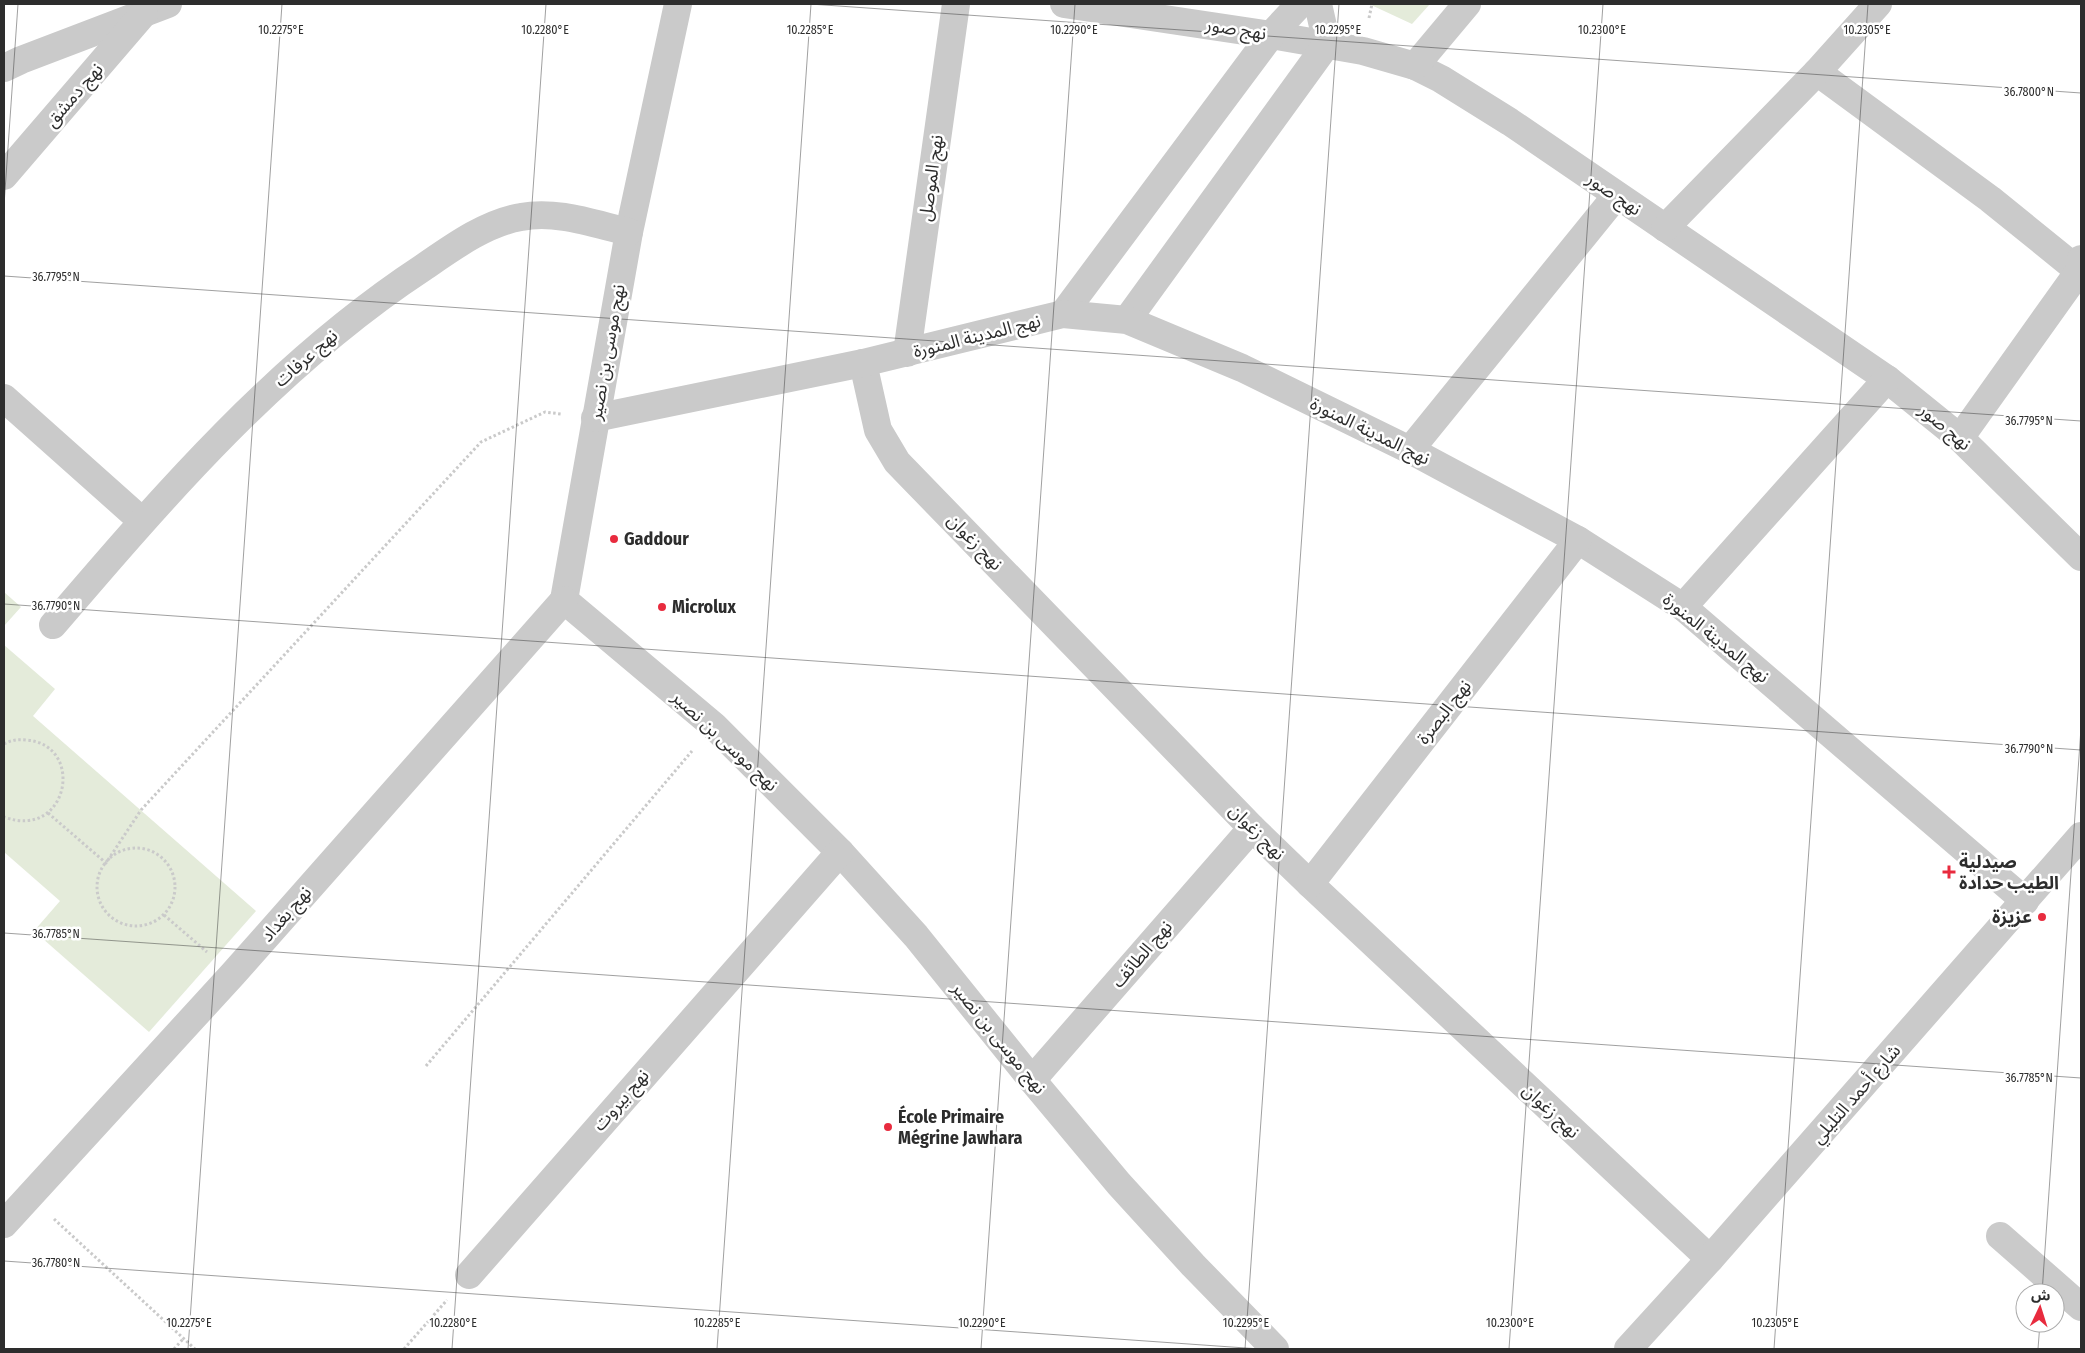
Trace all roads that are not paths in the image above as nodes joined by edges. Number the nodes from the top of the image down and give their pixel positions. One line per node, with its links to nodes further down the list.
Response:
1 (678, 4): 17 (street, نهج موسى بن نصير)
2 (956, 4): 21 (street, نهج الموصل)
3 (1064, 4): 9 (street, نهج صور)
4 (1300, 4): 9 (street)
5 (1318, 4): 10 (street)
6 (1467, 4): 11 (street)
7 (1878, 4): 13 (street)
8 (156, 8): 12 (street); 14 (street, نهج دمشق)
9 (1272, 35): 10 (street, نهج صور); 19 (street)
10 (1327, 44): 11 (street, نهج صور); 20 (street)
11 (1415, 66): 15 (street, نهج صور)
12 (4, 68)
13 (1817, 72): 16 (street); 18 (street)
14 (4, 176)
15 (1616, 196): 16 (street, نهج صور); 27 (street)
16 (1665, 228): 23 (street, نهج صور)
17 (629, 232): 25 (street, نهج موسى بن نصير); 28 (street, نهج عرفات)
18 (2080, 265): 26 (street)
19 (1063, 314): 20 (street, نهج المدينة المنورة); 21 (street, نهج المدينة المنورة)
20 (1127, 320): 27 (street, نهج المدينة المنورة)
21 (907, 353): 22 (street, نهج المدينة المنورة)
22 (863, 363): 25 (street, نهج المدينة المنورة); 34 (street, نهج زغوان)
23 (1887, 379): 26 (street, نهج صور); 32 (street)
24 (4, 398): 28 (street)
25 (595, 418): 31 (street, نهج موسى بن نصير)
26 (1960, 438): 30 (street, نهج صور)
27 (1410, 450): 29 (street, نهج المدينة المنورة)
28 (142, 521): 33 (street, نهج عرفات)
29 (1578, 540): 32 (street, نهج المدينة المنورة); 37 (street, نهج البصرة)
30 (2081, 557)
31 (564, 600): 36 (street, نهج موسى بن نصير); 40 (street, نهج بغداد)
32 (1683, 607): 38 (street, نهج المدينة المنورة)
33 (53, 625)
34 (1252, 828): 37 (street, نهج زغوان); 39 (street, نهج الطائف)
35 (2081, 836): 38 (street, شارع أحمد التليلي)
36 (840, 852): 39 (street, نهج موسى بن نصير); 43 (street, نهج بيروت)
37 (1310, 884): 42 (street, نهج زغوان)
38 (2025, 902): 42 (street, شارع أحمد التليلي)
39 (1032, 1080): 45 (street, نهج موسى بن نصير)
40 (4, 1224)
41 (2000, 1236): 44 (street)
42 (1710, 1259): 46 (street, شارع أحمد التليلي)
43 (469, 1275)
44 (2081, 1308)
45 (1275, 1349)
46 (1628, 1349)

